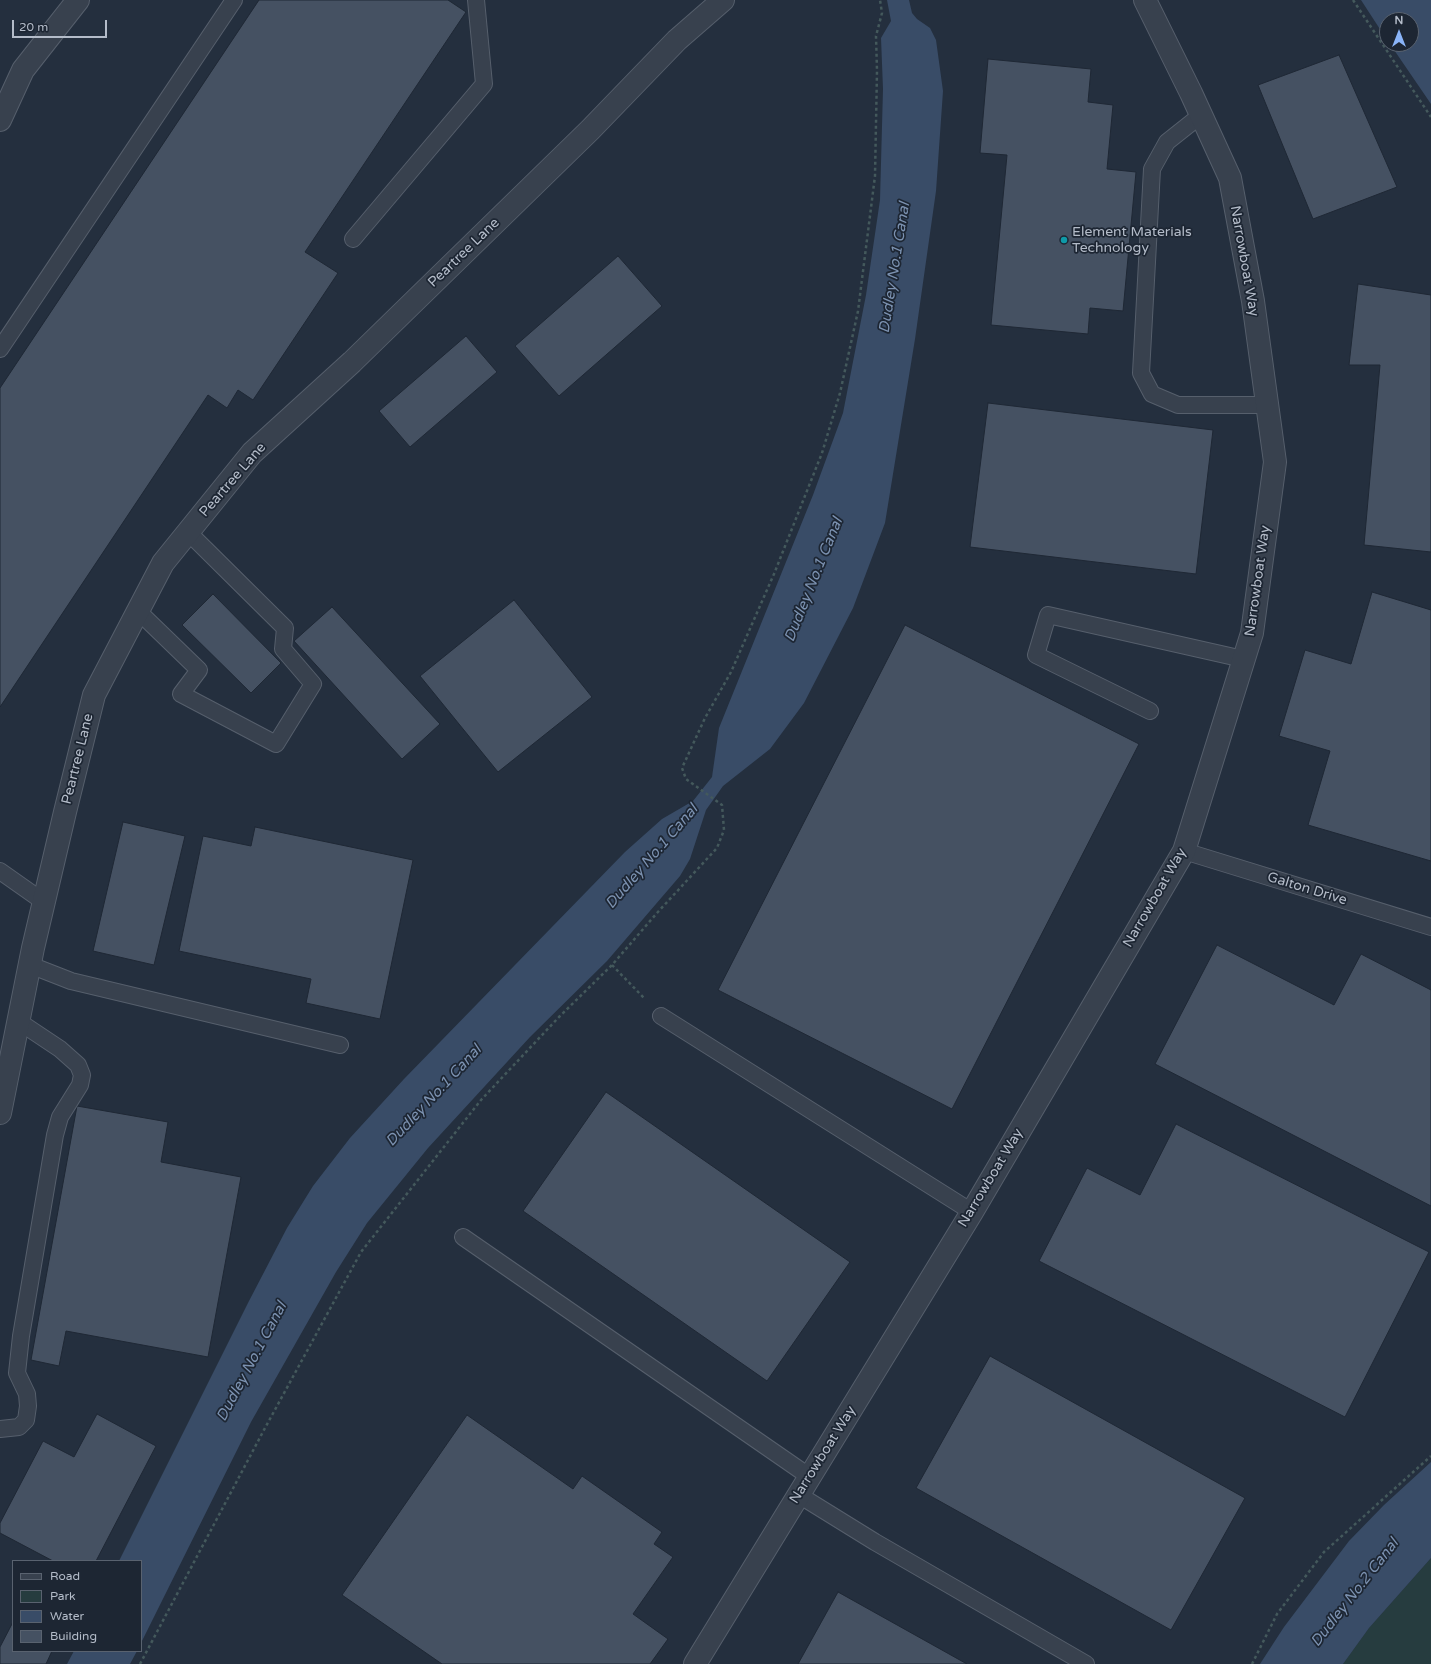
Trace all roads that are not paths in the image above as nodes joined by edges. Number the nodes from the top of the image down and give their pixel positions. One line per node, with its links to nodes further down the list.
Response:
1 (78, 0): 7 (street)
2 (234, 0): 9 (lane)
3 (476, 0): 8 (lane)
4 (723, 0): 11 (street, Peartree Lane)
5 (1145, 0): 6 (street, Narrowboat Way)
6 (1201, 115): 10 (street, Narrowboat Way); 10 (lane)
7 (0, 120)
8 (353, 239)
9 (0, 349)
10 (1267, 405): 13 (street, Narrowboat Way)
11 (188, 532): 12 (street, Peartree Lane); 12 (lane)
12 (138, 611): 17 (street, Peartree Lane)
13 (1244, 659): 14 (lane); 15 (street, Narrowboat Way)
14 (1150, 711)
15 (1184, 851): 18 (lane, Galton Drive); 24 (street, Narrowboat Way)
16 (0, 871): 17 (lane)
17 (44, 902): 19 (street, Peartree Lane)
18 (1431, 927)
19 (30, 965): 21 (street, Peartree Lane); 22 (lane)
20 (661, 1016): 24 (lane)
21 (18, 1021): 23 (street, Peartree Lane); 26 (lane)
22 (340, 1045)
23 (0, 1113)
24 (972, 1212): 27 (street, Narrowboat Way)
25 (463, 1237): 27 (lane)
26 (0, 1429)
27 (804, 1486): 28 (street, Narrowboat Way); 29 (lane)
28 (695, 1664)
29 (1086, 1664)

